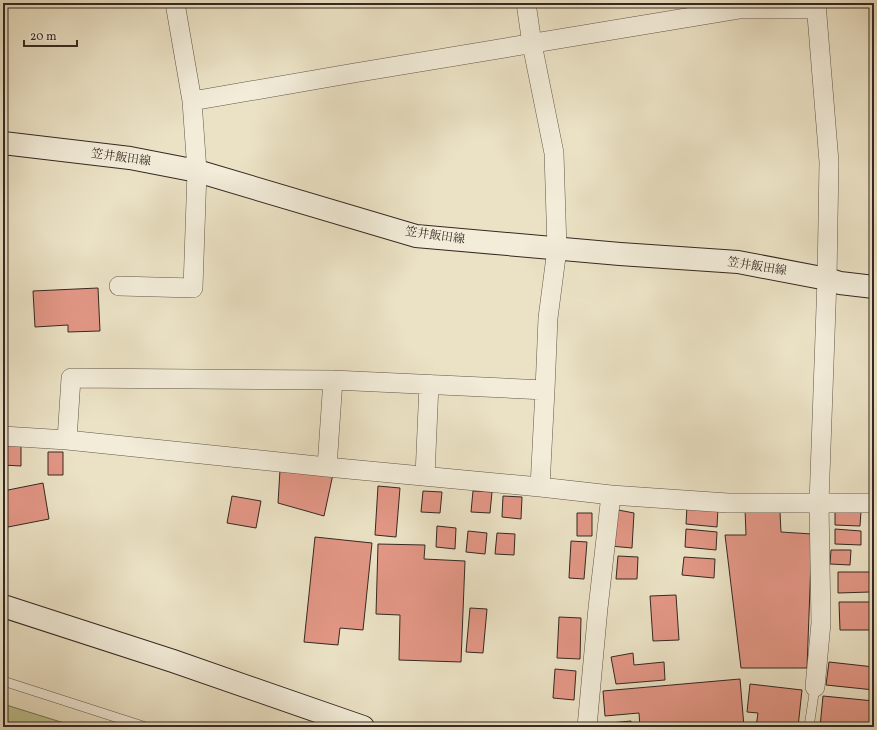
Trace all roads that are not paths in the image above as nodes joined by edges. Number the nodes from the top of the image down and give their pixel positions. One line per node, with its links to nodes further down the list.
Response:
1 (175, 3): 5 (street)
2 (526, 3): 4 (street)
3 (816, 6): 4 (street); 9 (street)
4 (532, 44): 5 (street); 8 (street)
5 (192, 101): 7 (street)
6 (3, 143): 7 (main road, 笠井飯田線)
7 (197, 171): 8 (main road, 笠井飯田線); 10 (street)
8 (558, 249): 9 (main road, 笠井飯田線); 14 (street)
9 (827, 279): 11 (main road, 笠井飯田線); 21 (street)
10 (119, 286)
11 (874, 287)
12 (333, 380): 13 (street); 16 (street); 17 (street)
13 (429, 384): 14 (street); 18 (street)
14 (545, 390): 19 (street)
15 (3, 436): 16 (street)
16 (67, 440): 17 (street)
17 (327, 467): 18 (street)
18 (425, 476): 19 (street)
19 (540, 487): 20 (street)
20 (611, 495): 21 (street); 28 (street)
21 (819, 503): 22 (street); 25 (street)
22 (874, 503)
23 (3, 606): 27 (main road)
24 (3, 681): 26 (lane)
25 (815, 687): 29 (lane)
26 (146, 727)
27 (363, 727)
28 (588, 727)
29 (809, 727)

